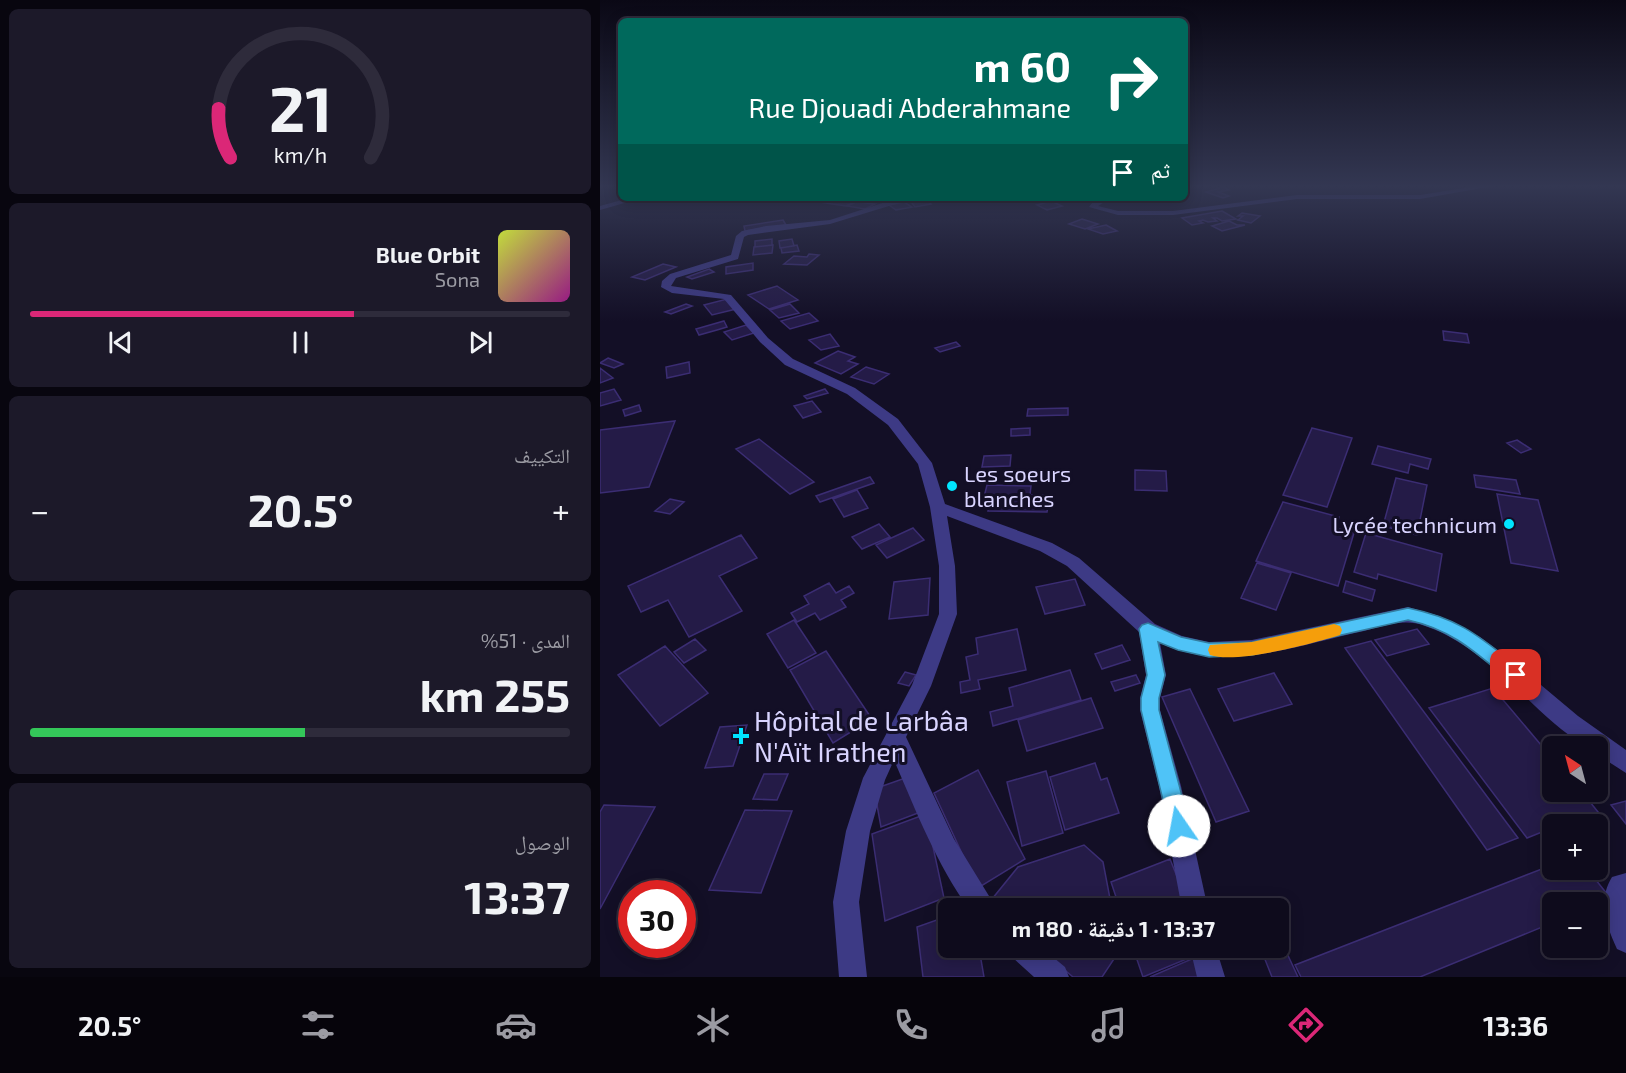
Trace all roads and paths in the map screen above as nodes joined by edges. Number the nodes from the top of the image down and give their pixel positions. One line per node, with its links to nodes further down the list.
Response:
1 (764, 231): 2 (street)
2 (939, 507): 3 (street); 4 (street)
3 (1148, 629): 5 (street); 8 (street)
4 (895, 736): 7 (street); 12 (street)
5 (1626, 763)
6 (1626, 885): 9 (street)
7 (975, 898)
8 (1193, 898)
9 (1626, 940)
10 (1032, 958): 13 (street)
11 (1206, 958): 14 (street)
12 (853, 977)
13 (1054, 977)
14 (1211, 977)

